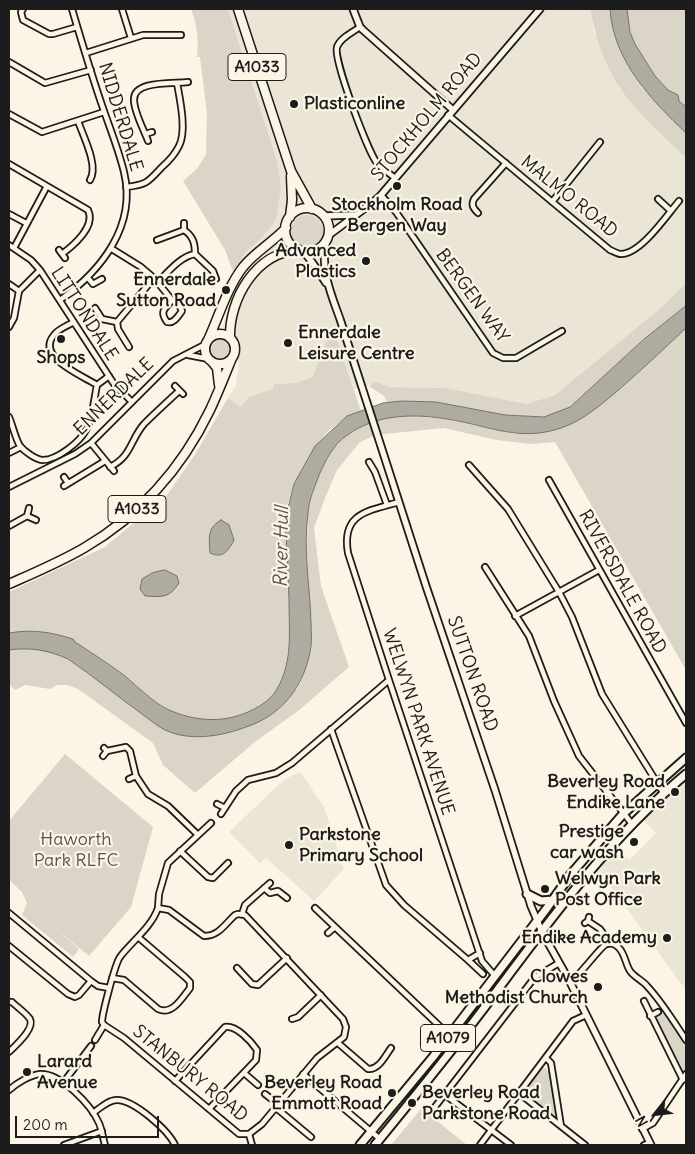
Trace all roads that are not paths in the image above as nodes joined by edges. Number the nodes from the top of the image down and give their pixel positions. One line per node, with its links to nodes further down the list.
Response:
1 (23, 9): 7 (street)
2 (72, 9): 7 (street, NIDDERDALE)
3 (122, 9): 10 (street)
4 (238, 9): 26 (highway, A1033)
5 (353, 9): 8 (street)
6 (540, 9): 17 (street, STOCKHOLM ROAD)
7 (77, 26): 11 (street, NIDDERDALE)
8 (360, 26): 17 (street); 27 (street)
9 (178, 33): 10 (street)
10 (131, 38): 11 (street)
11 (86, 53): 13 (street, NIDDERDALE)
12 (9, 62): 13 (street)
13 (90, 70): 16 (street, NIDDERDALE)
14 (188, 82): 15 (street)
15 (177, 84): 21 (street); 30 (street)
16 (104, 112): 19 (street); 30 (street, NIDDERDALE)
17 (451, 112): 24 (street, MALMO ROAD); 27 (street, STOCKHOLM ROAD)
18 (9, 114): 19 (street)
19 (78, 121): 28 (street)
20 (152, 132): 21 (street)
21 (145, 134): 22 (street)
22 (148, 142)
23 (600, 142): 34 (street)
24 (506, 163): 34 (street, MALMO ROAD); 37 (street)
25 (9, 164): 29 (street)
26 (290, 171): 35 (highway, A1033); 41 (highway, A1033)
27 (395, 178): 31 (street, STOCKHOLM ROAD)
28 (90, 180)
29 (47, 186): 42 (street); 51 (street)
30 (126, 187): 49 (street, NIDDERDALE)
31 (381, 195): 39 (street, STOCKHOLM ROAD); 67 (street, BERGEN WAY)
32 (658, 199): 36 (street)
33 (679, 201): 36 (street, MALMO ROAD)
34 (552, 202): 36 (street, MALMO ROAD)
35 (312, 209): 40 (highway); 41 (highway)
36 (671, 211)
37 (478, 213)
38 (9, 214): 42 (street)
39 (354, 215): 40 (street); 46 (street, STOCKHOLM ROAD)
40 (324, 216): 46 (highway)
41 (290, 217): 44 (highway)
42 (26, 223): 48 (street)
43 (184, 223): 45 (street)
44 (286, 228): 50 (highway); 69 (highway)
45 (184, 230): 47 (street); 52 (street)
46 (327, 238): 50 (highway); 59 (street)
47 (157, 240)
48 (11, 246): 53 (street, LITTONDALE)
49 (112, 249): 54 (street, NIDDERDALE); 57 (street)
50 (301, 251): 59 (street); 68 (highway)
51 (62, 254)
52 (195, 254): 56 (street); 57 (street)
53 (40, 270): 60 (street); 61 (street, LITTONDALE)
54 (88, 278): 55 (street); 61 (street, NIDDERDALE)
55 (102, 279)
56 (216, 279)
57 (156, 280): 62 (street); 65 (street)
58 (9, 284): 60 (street)
59 (327, 285): 89 (street, SUTTON ROAD)
60 (19, 291): 66 (street)
61 (60, 300): 64 (street, LITTONDALE)
62 (172, 300): 62 (street)
63 (95, 308): 65 (street)
64 (74, 322): 74 (street, LITTONDALE); 75 (street)
65 (117, 322): 70 (street)
66 (9, 327)
67 (562, 331)
68 (230, 338): 69 (highway); 72 (highway)
69 (207, 342): 71 (street, ENNERDALE); 73 (highway)
70 (129, 347)
71 (186, 355): 73 (street); 78 (street, ENNERDALE)
72 (232, 358): 73 (highway); 77 (highway, A1033)
73 (211, 361): 77 (highway)
74 (109, 376): 75 (street); 78 (street, LITTONDALE)
75 (97, 385): 81 (street)
76 (175, 386): 83 (street)
77 (220, 387): 97 (highway, A1033)
78 (132, 402): 80 (street, ENNERDALE)
79 (9, 417): 81 (street)
80 (91, 443): 83 (street); 88 (street, ENNERDALE)
81 (21, 447): 82 (street)
82 (9, 454)
83 (104, 461): 86 (street)
84 (369, 462): 90 (street)
85 (469, 465): 98 (street)
86 (64, 477)
87 (549, 480): 96 (street, RIVERSDALE ROAD)
88 (9, 487)
89 (399, 502): 90 (street, WELWYN PARK AVENUE); 123 (street, SUTTON ROAD)
90 (387, 505): 100 (street, WELWYN PARK AVENUE)
91 (29, 508): 92 (street)
92 (27, 516): 93 (street); 94 (street)
93 (36, 520)
94 (9, 526)
95 (485, 567): 99 (street)
96 (599, 570): 98 (street); 101 (street, RIVERSDALE ROAD)
97 (9, 584)
98 (559, 592): 99 (street); 108 (street)
99 (515, 616): 113 (street)
100 (389, 680): 102 (street); 139 (street, WELWYN PARK AVENUE)
101 (686, 722)
102 (331, 729): 111 (street); 141 (street)
103 (103, 756): 106 (street)
104 (686, 758): 108 (main road, A1079)
105 (686, 774): 109 (main road, A1079)
106 (136, 776): 107 (street); 116 (street)
107 (129, 779)
108 (657, 785): 109 (street); 113 (main road, A1079)
109 (664, 794): 115 (main road, A1079)
110 (217, 804): 111 (street)
111 (225, 808): 112 (street)
112 (221, 814)
113 (624, 814): 115 (street); 118 (main road, A1079)
114 (211, 823): 116 (street)
115 (632, 824): 120 (main road, A1079)
116 (197, 834): 117 (street)
117 (180, 851): 119 (street); 126 (street)
118 (585, 859): 120 (main road); 125 (main road, A1079)
119 (228, 863)
120 (594, 866): 133 (main road, A1079)
121 (270, 883): 122 (street)
122 (264, 888): 124 (street); 129 (street)
123 (527, 894): 125 (main road); 131 (street, SUTTON ROAD)
124 (287, 898)
125 (553, 900): 131 (main road, A1079)
126 (158, 908): 129 (street); 135 (street)
127 (315, 908): 132 (street)
128 (9, 913): 147 (street)
129 (242, 914): 140 (street)
130 (587, 920): 136 (street)
131 (537, 922): 133 (street, SUTTON ROAD); 145 (main road, A1079)
132 (335, 926): 134 (street); 158 (street)
133 (542, 932): 142 (street, SUTTON ROAD); 188 (main road, A1079)
134 (328, 933)
135 (138, 937): 146 (street); 146 (street)
136 (610, 943): 148 (street); 160 (street)
137 (17, 944): 138 (street)
138 (11, 947): 147 (street)
139 (480, 954): 141 (street); 145 (street, WELWYN PARK AVENUE)
140 (287, 958): 143 (street); 150 (street)
141 (468, 960): 144 (street)
142 (559, 963): 148 (street, SUTTON ROAD); 176 (street)
143 (238, 972)
144 (483, 974)
145 (495, 976): 158 (main road, A1079)
146 (112, 978): 149 (street)
147 (91, 981): 149 (street)
148 (570, 982): 154 (street, SUTTON ROAD)
149 (109, 988): 157 (street)
150 (321, 995): 156 (street); 161 (street)
151 (644, 1001): 155 (street)
152 (9, 1002): 164 (street)
153 (658, 1012): 155 (street)
154 (586, 1015): 165 (street); 182 (street, SUTTON ROAD)
155 (650, 1016): 169 (street)
156 (292, 1018)
157 (104, 1025): 159 (street); 170 (street, STANBURY ROAD)
158 (450, 1036): 185 (main road, A1079)
159 (95, 1040)
160 (686, 1040)
161 (338, 1043): 163 (street); 167 (street, STANBURY ROAD)
162 (91, 1046): 171 (street)
163 (391, 1048)
164 (9, 1052)
165 (546, 1058): 174 (street); 181 (street)
166 (244, 1072): 170 (street); 172 (street); 178 (street)
167 (304, 1074): 177 (street, STANBURY ROAD); 185 (street)
168 (686, 1074): 169 (street)
169 (683, 1080): 182 (street)
170 (175, 1081): 178 (street, STANBURY ROAD)
171 (63, 1083): 173 (street); 180 (street)
172 (258, 1085)
173 (9, 1090)
174 (519, 1093): 181 (street); 183 (street)
175 (265, 1094): 177 (street, STANBURY ROAD)
176 (444, 1094): 179 (street); 183 (street)
177 (276, 1106): 186 (street, STANBURY ROAD); 187 (street)
178 (209, 1109): 186 (street, STANBURY ROAD)
179 (431, 1112)
180 (93, 1113): 184 (street); 192 (street)
181 (561, 1126): 197 (street)
182 (642, 1129): 189 (street, SUTTON ROAD)
183 (491, 1130): 195 (street); 196 (street)
184 (102, 1131): 190 (street); 191 (street)
185 (372, 1132): 188 (street); 194 (main road, A1079)
186 (249, 1134): 193 (street)
187 (310, 1137)
188 (377, 1142)
189 (648, 1144)
190 (64, 1145)
191 (106, 1145)
192 (175, 1145)
193 (252, 1145)
194 (360, 1145)
195 (480, 1145)
196 (511, 1145)
197 (585, 1145)

